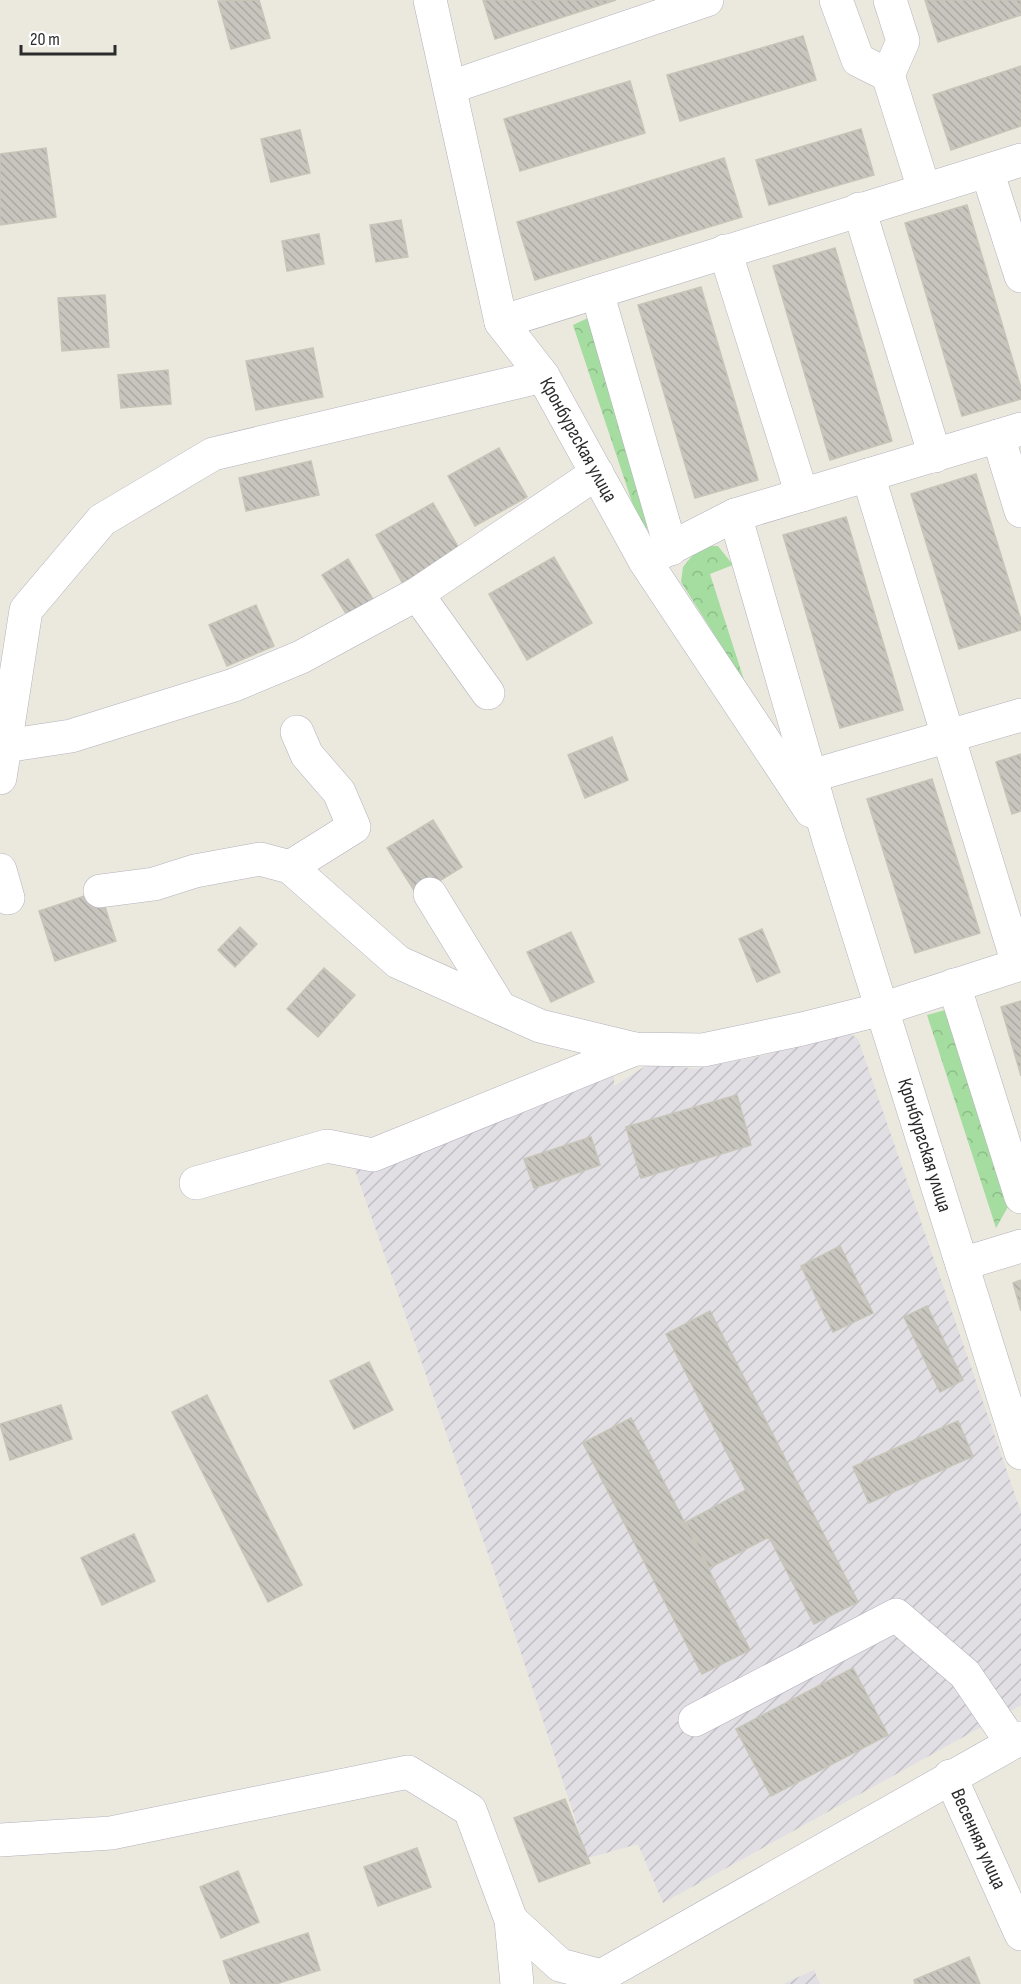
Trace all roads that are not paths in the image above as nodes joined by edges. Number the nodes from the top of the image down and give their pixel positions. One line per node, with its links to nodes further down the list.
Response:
1 (430, 0): 6 (street, Кронбургская улица)
2 (707, 0): 6 (street)
3 (836, 0): 5 (street)
4 (890, 0): 5 (street)
5 (888, 75): 9 (street)
6 (451, 87): 14 (street, Кронбургская улица)
7 (1021, 160): 8 (street)
8 (987, 171): 9 (street); 12 (street)
9 (924, 189): 10 (street)
10 (860, 209): 11 (street); 17 (street)
11 (725, 251): 13 (street); 20 (street)
12 (1021, 276)
13 (597, 292): 14 (street); 23 (street)
14 (501, 322): 15 (street, Кронбургская улица)
15 (543, 376): 18 (street, Кронбургская улица); 29 (street)
16 (1010, 432): 17 (street); 21 (street)
17 (935, 456): 19 (street)
18 (597, 473): 23 (street, Кронбургская улица); 24 (street)
19 (868, 475): 20 (street); 28 (street)
20 (802, 495): 22 (street)
21 (1021, 511)
22 (735, 515): 23 (street); 30 (street, Кронбургская улица)
23 (658, 555): 32 (street, Кронбургская улица)
24 (417, 594): 25 (street); 29 (street)
25 (488, 693)
26 (1021, 716): 28 (street)
27 (297, 732): 33 (street)
28 (949, 737): 30 (street); 36 (street)
29 (5, 746): 31 (street)
30 (811, 776): 32 (street, Кронбургская улица)
31 (0, 778)
32 (828, 837): 39 (street, Кронбургская улица)
33 (290, 867): 34 (street); 38 (street)
34 (100, 891)
35 (430, 894): 38 (street)
36 (1020, 964): 37 (street)
37 (954, 985): 39 (street); 43 (street)
38 (500, 1008): 40 (street)
39 (882, 1009): 40 (street); 45 (street, Кронбургская улица)
40 (635, 1049): 41 (street); 42 (street)
41 (613, 1086)
42 (196, 1183)
43 (1021, 1197)
44 (1021, 1246): 45 (street)
45 (962, 1264): 46 (street, Кронбургская улица)
46 (1021, 1453)
47 (695, 1720): 48 (street)
48 (1016, 1741): 49 (street)
49 (950, 1776): 52 (street, Весенняя улица); 53 (street)
50 (0, 1840): 51 (street)
51 (511, 1920): 53 (street); 54 (street)
52 (1021, 1934)
53 (596, 1980)
54 (517, 1984)

